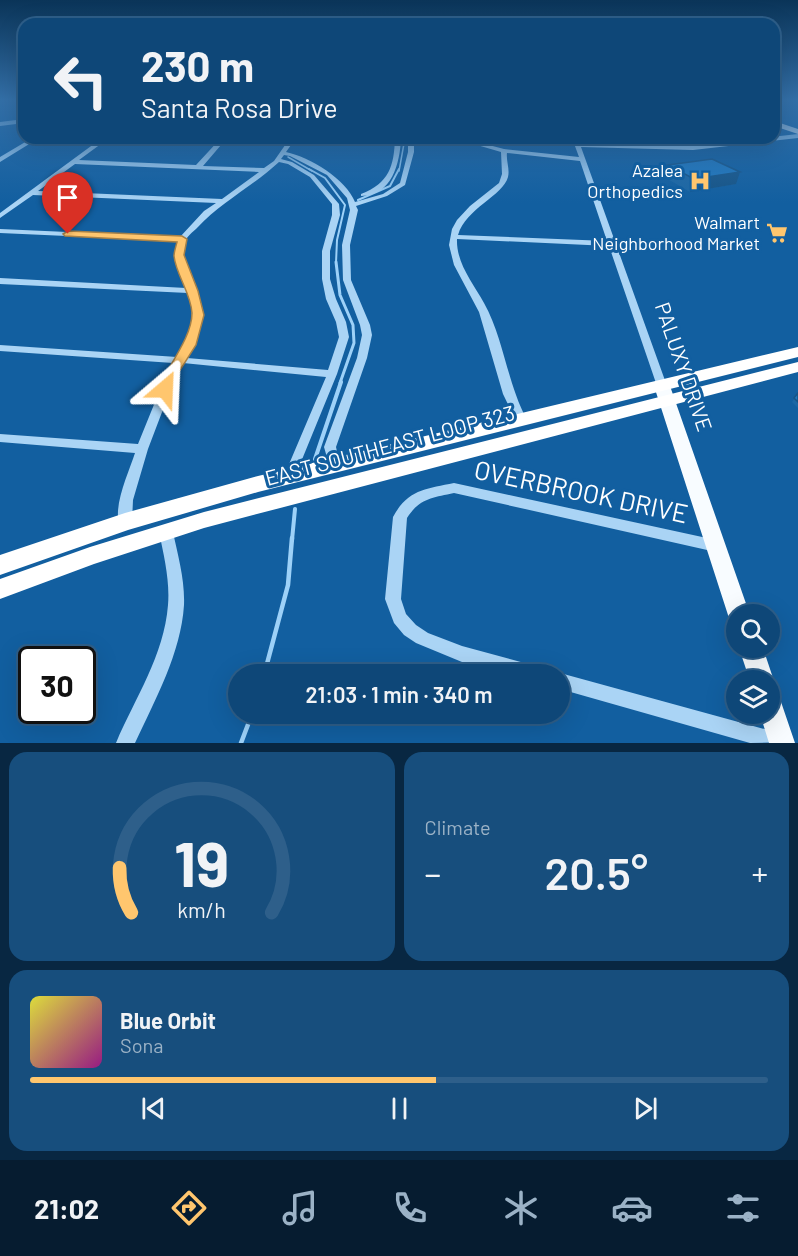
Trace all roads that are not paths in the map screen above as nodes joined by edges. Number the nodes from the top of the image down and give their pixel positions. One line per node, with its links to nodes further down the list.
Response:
1 (798, 134): 2 (street)
2 (780, 136)
3 (26, 144): 16 (street)
4 (98, 144): 17 (street)
5 (219, 144): 18 (street)
6 (289, 144): 14 (street)
7 (397, 144): 22 (street)
8 (411, 144): 22 (street)
9 (478, 144): 13 (street)
10 (577, 144): 15 (street, PALUXY DRIVE)
11 (627, 144): 12 (street)
12 (724, 144)
13 (504, 151): 15 (street); 25 (street)
14 (281, 157): 19 (street); 22 (street); 34 (street)
15 (582, 159): 27 (street, PALUXY DRIVE)
16 (0, 160)
17 (72, 162): 18 (street); 20 (street)
18 (198, 167): 19 (street)
19 (266, 170): 21 (street)
20 (32, 193): 21 (street); 23 (street)
21 (223, 201): 26 (street)
22 (351, 201): 39 (street)
23 (0, 216)
24 (0, 231): 26 (street)
25 (453, 237): 27 (street); 36 (street)
26 (182, 239): 29 (street)
27 (612, 244): 35 (street, PALUXY DRIVE)
28 (0, 281): 29 (street)
29 (193, 291): 32 (street)
30 (0, 348): 32 (street)
31 (798, 352): 35 (highway, EAST SOUTHEAST LOOP 323)
32 (180, 360): 34 (street); 38 (street)
33 (798, 368): 35 (highway, EAST SOUTHEAST LOOP 323)
34 (332, 374): 40 (street)
35 (665, 393): 36 (highway, EAST SOUTHEAST LOOP 323); 42 (highway, EAST SOUTHEAST LOOP 323); 43 (main road, PALUXY DRIVE)
36 (521, 420): 39 (highway, EAST SOUTHEAST LOOP 323)
37 (0, 438): 38 (street)
38 (142, 449): 41 (street)
39 (334, 465): 40 (highway, EAST SOUTHEAST LOOP 323)
40 (290, 476): 41 (highway, EAST SOUTHEAST LOOP 323)
41 (125, 522): 44 (highway, EAST SOUTHEAST LOOP 323)
42 (166, 532): 45 (highway, EAST SOUTHEAST LOOP 323); 50 (street)
43 (716, 546): 46 (main road, PALUXY DRIVE); 47 (street, OVERBROOK DRIVE)
44 (0, 565)
45 (0, 589)
46 (736, 604)
47 (499, 664)
48 (570, 684): 51 (street)
49 (776, 724): 51 (main road)
50 (125, 743)
51 (782, 743)

